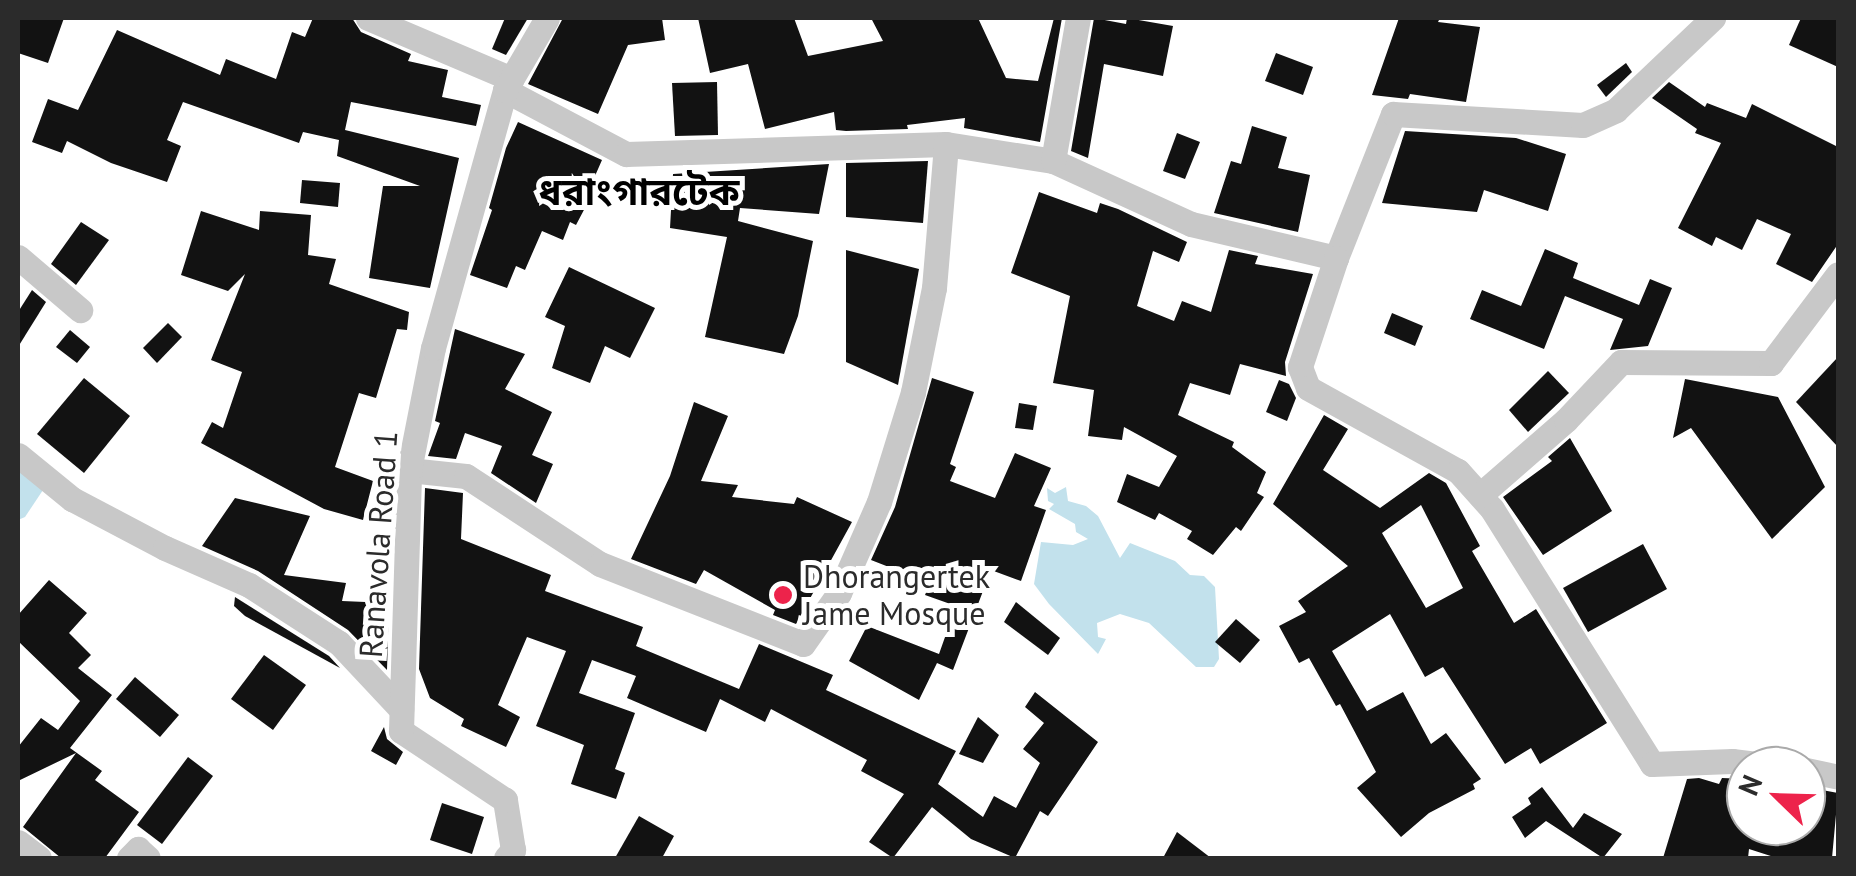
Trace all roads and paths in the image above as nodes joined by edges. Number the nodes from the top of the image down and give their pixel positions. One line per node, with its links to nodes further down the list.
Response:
1 (368, 18): 5 (street)
2 (547, 18): 5 (street, Ranavola Road 1)
3 (1078, 18): 7 (street)
4 (1713, 18): 9 (street)
5 (508, 85): 6 (street); 13 (street, Ranavola Road 1)
6 (946, 144): 7 (street); 13 (street)
7 (1053, 161): 9 (street)
8 (18, 257): 11 (street)
9 (1336, 258): 14 (street)
10 (1838, 274): 14 (street)
11 (80, 310)
12 (18, 455): 15 (street)
13 (409, 470): 15 (street, Ranavola Road 1)
14 (1480, 496): 16 (street)
15 (401, 709): 21 (street)
16 (1726, 761)
17 (18, 842): 18 (street)
18 (38, 858)
19 (128, 858): 20 (street)
20 (148, 858)
21 (506, 858)

